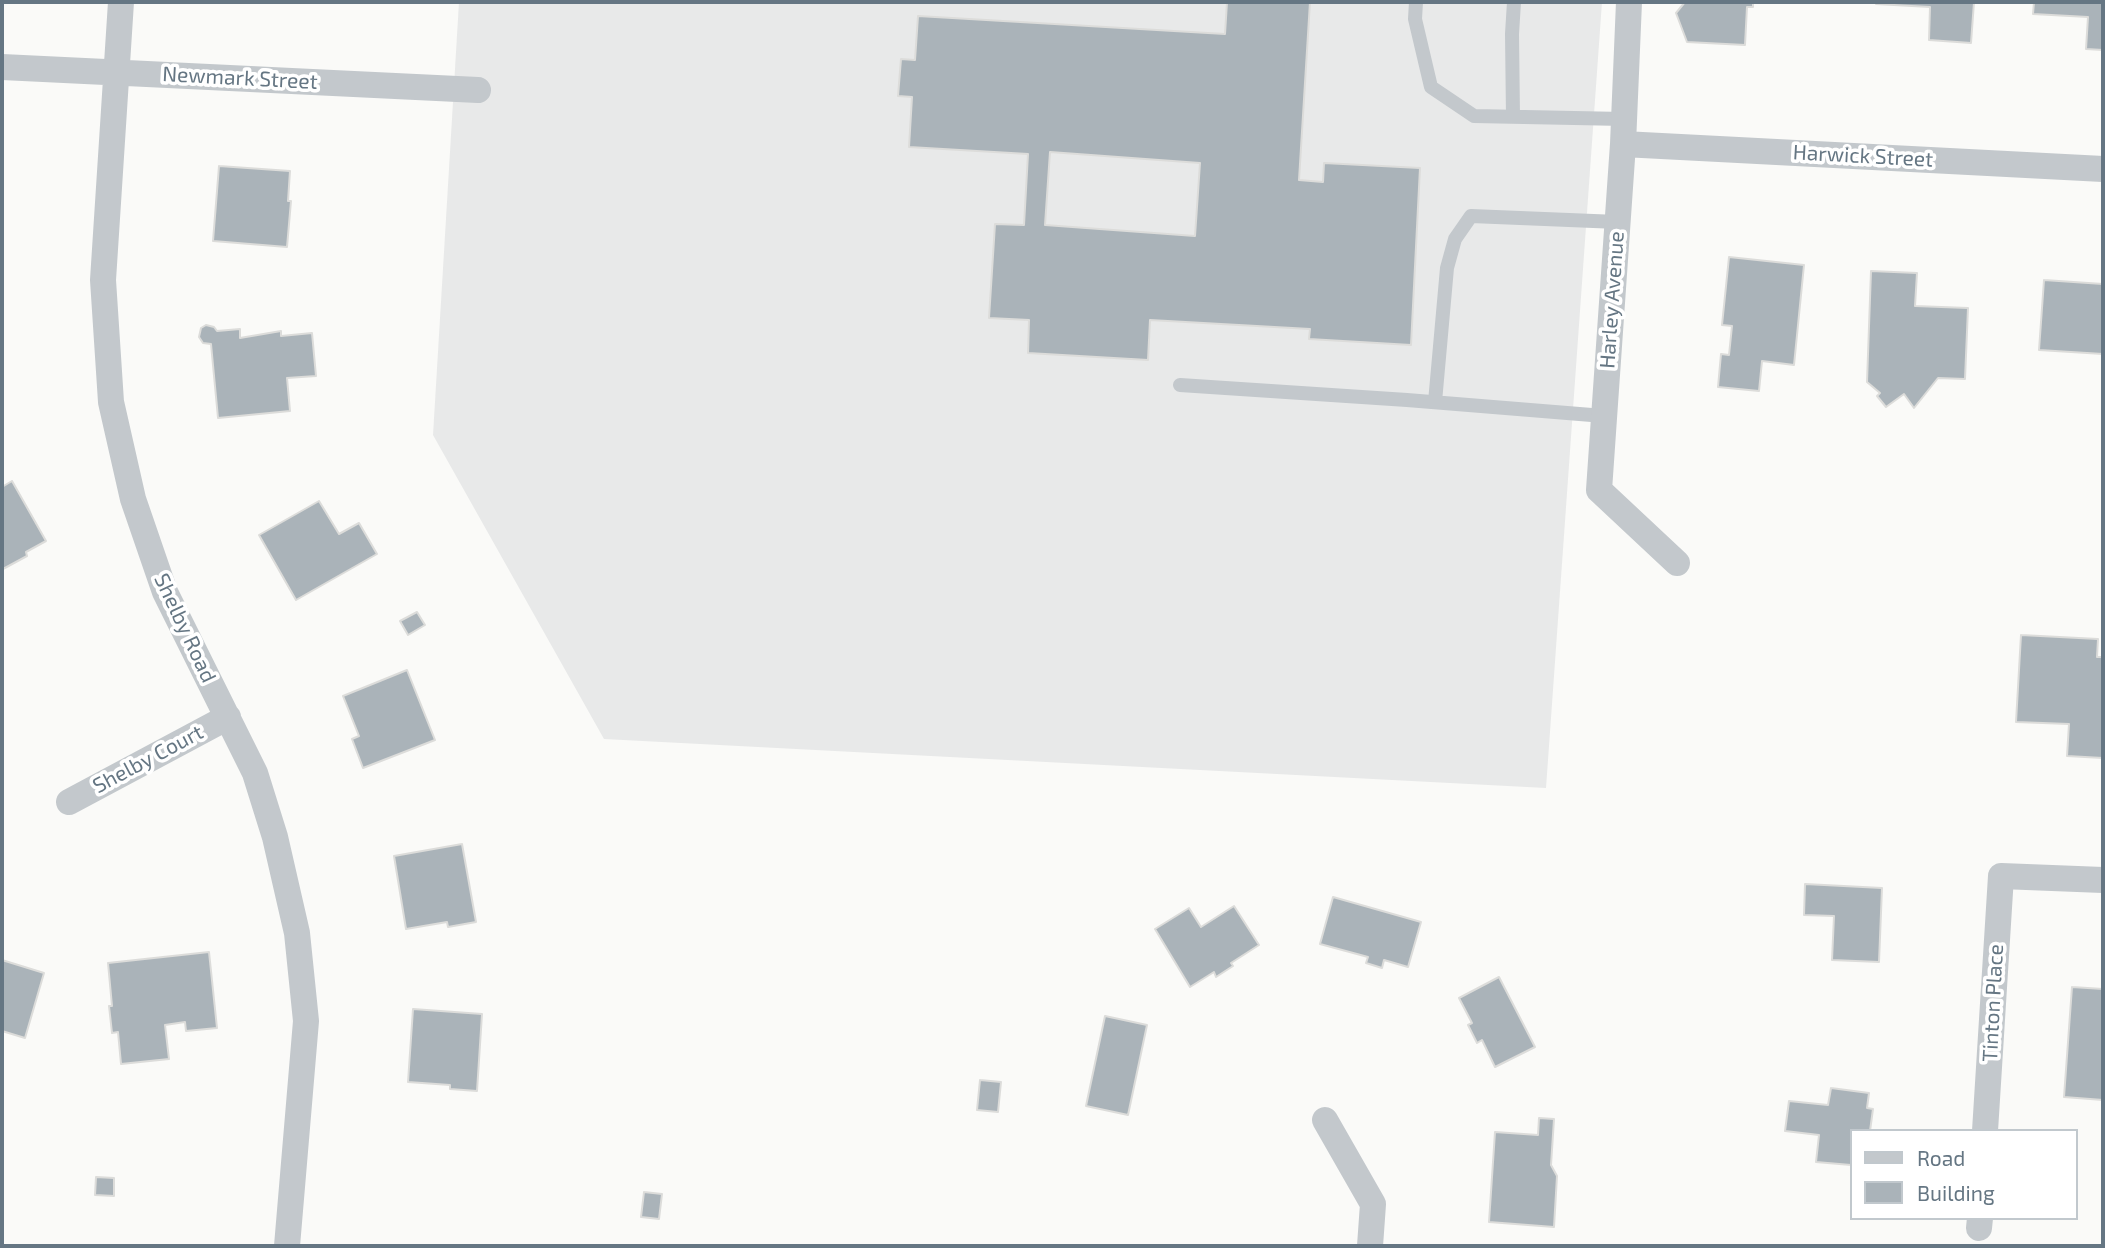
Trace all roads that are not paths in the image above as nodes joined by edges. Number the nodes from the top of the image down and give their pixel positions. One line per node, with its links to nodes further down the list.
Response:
1 (121, 2): 6 (street, Shelby Road)
2 (1416, 2): 8 (lane)
3 (1514, 2): 8 (lane)
4 (1629, 2): 9 (street, Harley Avenue)
5 (2, 67): 6 (street, Newmark Street)
6 (117, 71): 7 (street, Newmark Street); 16 (street, Shelby Road)
7 (478, 90)
8 (1513, 117): 9 (lane)
9 (1624, 131): 10 (street, Harwick Street); 11 (street, Harley Avenue)
10 (2103, 169)
11 (1618, 222): 13 (lane); 14 (street, Harley Avenue)
12 (1180, 386): 13 (lane)
13 (1435, 402): 14 (lane)
14 (1604, 416): 15 (street, Harley Avenue)
15 (1677, 564)
16 (228, 717): 17 (street, Shelby Court); 21 (street, Shelby Road)
17 (69, 802)
18 (2103, 880): 20 (street, Tinton Place)
19 (1325, 1121): 22 (street)
20 (1985, 1129)
21 (287, 1246)
22 (1370, 1246)

